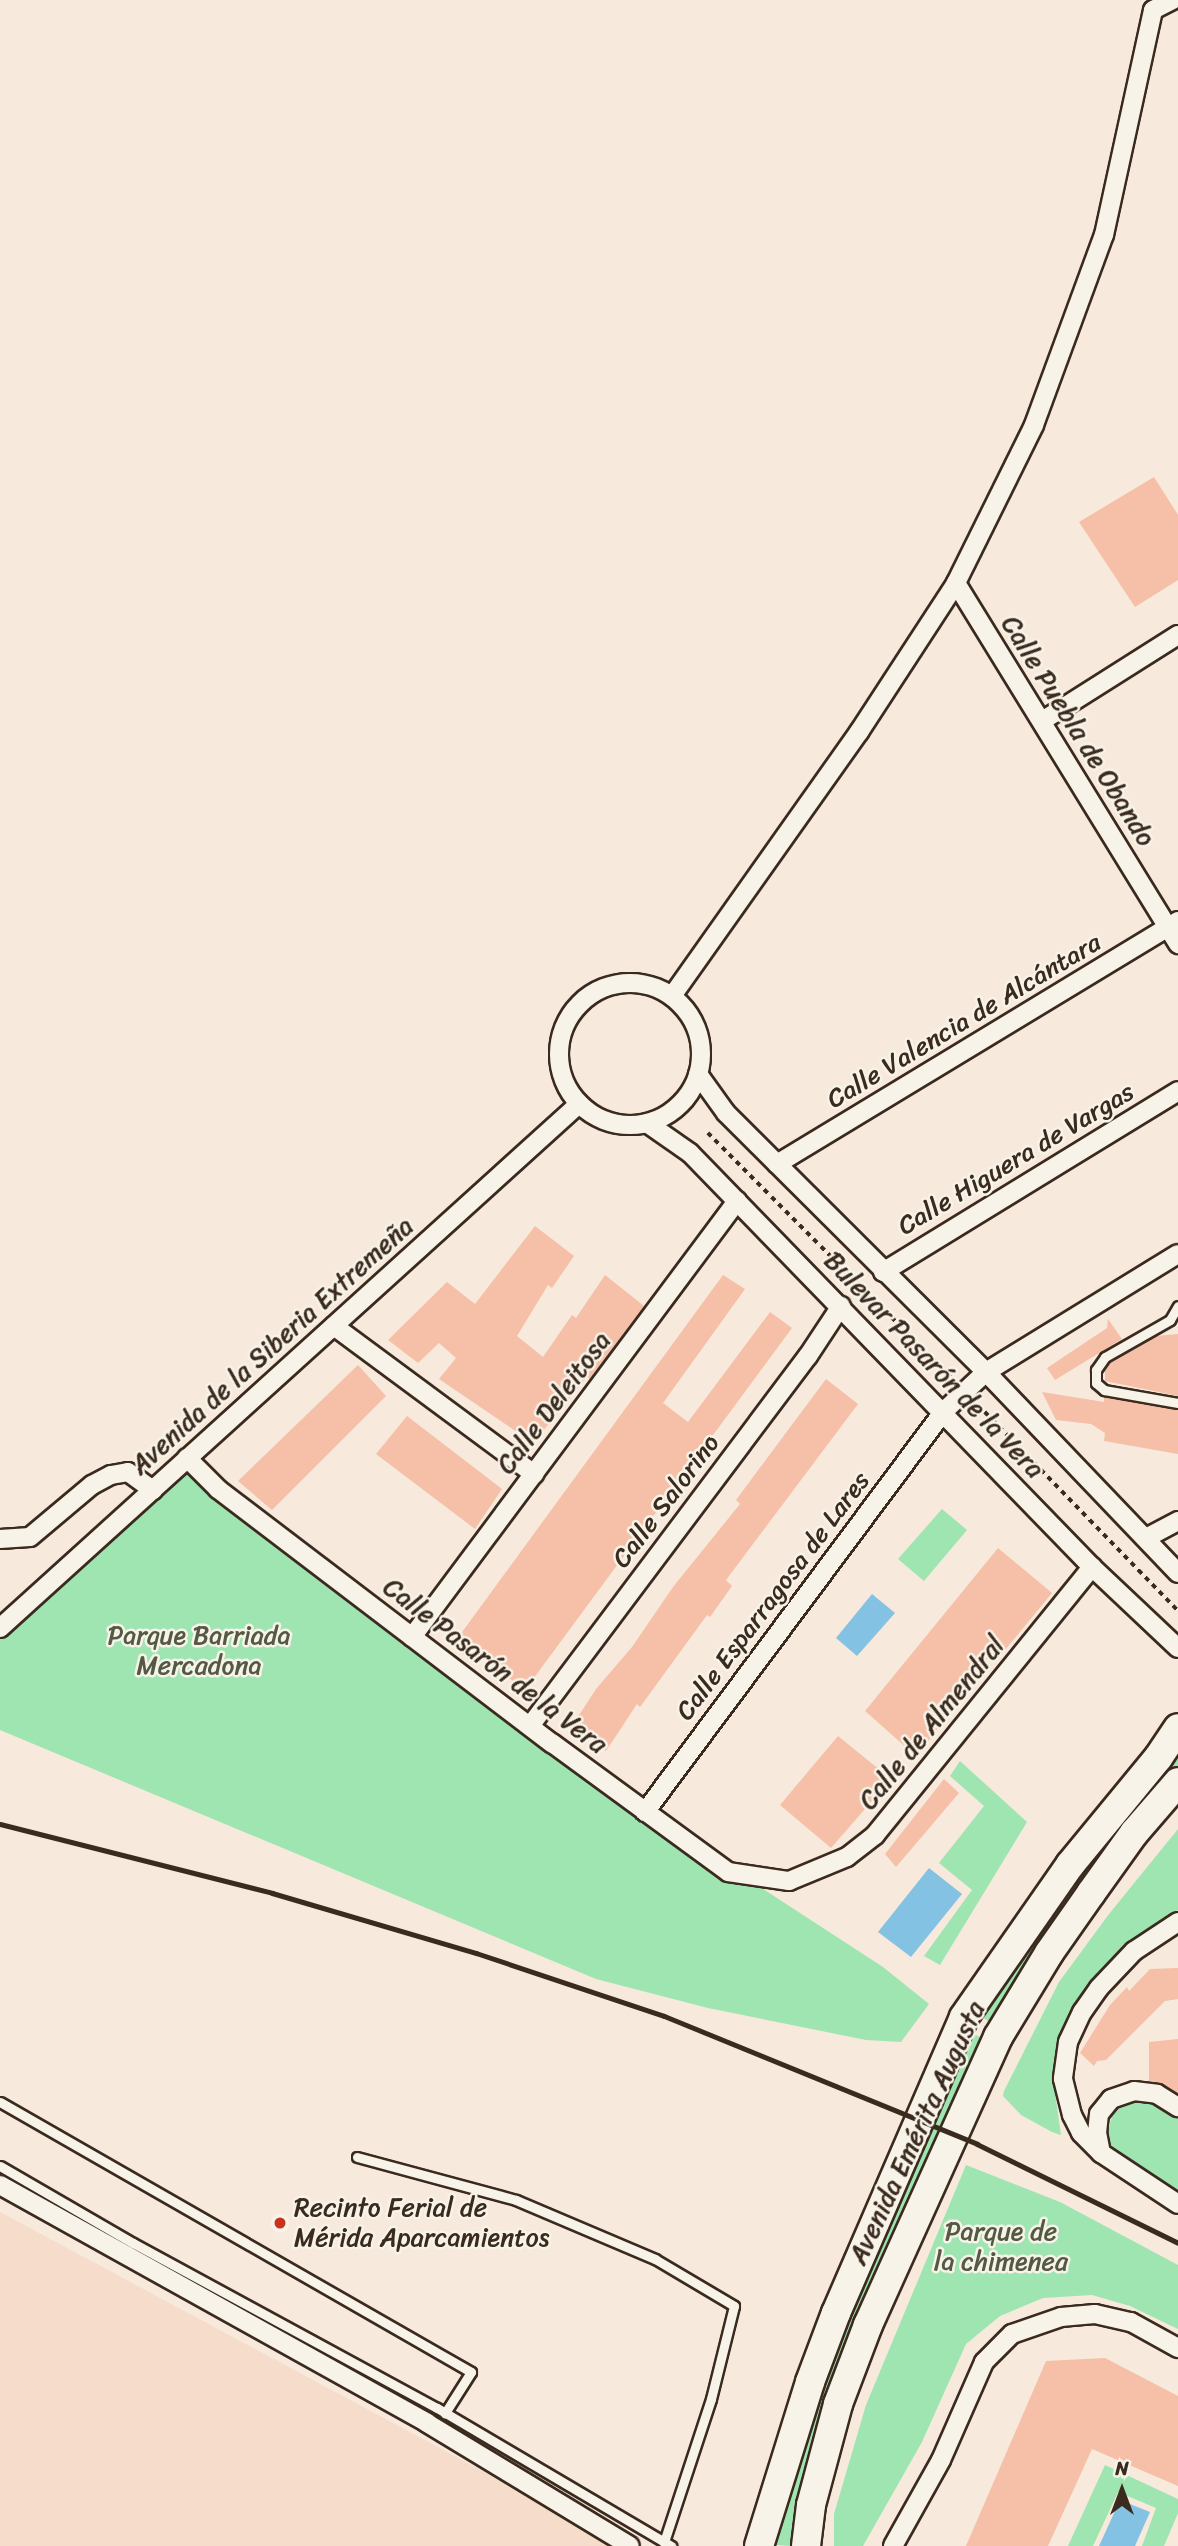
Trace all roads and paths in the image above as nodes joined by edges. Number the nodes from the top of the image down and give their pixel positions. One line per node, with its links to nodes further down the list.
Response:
1 (1173, 0): 2 (street)
2 (956, 583): 4 (street, Calle Puebla de Obando); 7 (street)
3 (1178, 635): 4 (street)
4 (1042, 721): 5 (street, Calle Puebla de Obando)
5 (1173, 924): 6 (street, Calle Puebla de Obando); 15 (street, Calle Valencia de Alcántara)
6 (1178, 944)
7 (672, 996): 8 (street); 10 (street)
8 (698, 1074): 11 (street, Bulevar Pasarón de la Vera); 12 (street)
9 (1178, 1091): 18 (street, Calle Higuera de Vargas)
10 (579, 1104): 12 (street); 21 (street, Avenida de la Siberia Extremeña)
11 (726, 1113): 13 (path); 15 (street, Bulevar Pasarón de la Vera)
12 (647, 1123): 14 (street, Bulevar Pasarón de la Vera)
13 (708, 1133): 14 (path); 23 (path)
14 (690, 1153): 16 (street, Bulevar Pasarón de la Vera)
15 (777, 1164): 18 (street, Bulevar Pasarón de la Vera)
16 (737, 1201): 19 (street, Bulevar Pasarón de la Vera); 27 (street, Calle Deleitosa)
17 (1178, 1254): 22 (street, Calle Esparragosa de Lares)
18 (883, 1272): 22 (street, Bulevar Pasarón de la Vera)
19 (841, 1306): 25 (street, Bulevar Pasarón de la Vera); 38 (street, Calle Salorino)
20 (1178, 1306): 24 (lane)
21 (334, 1325): 26 (street, Avenida de la Siberia Extremeña); 27 (street)
22 (986, 1372): 23 (street, Calle Esparragosa de Lares); 30 (street, Bulevar Pasarón de la Vera)
23 (965, 1392): 25 (street, Calle Esparragosa de Lares); 34 (path)
24 (1178, 1403)
25 (943, 1412): 32 (street, Bulevar Pasarón de la Vera); 41 (street, Calle Esparragosa de Lares)
26 (187, 1458): 28 (street, Avenida de la Siberia Extremeña); 36 (street, Calle Pasarón de la Vera)
27 (534, 1474): 36 (street, Calle Deleitosa)
28 (153, 1490): 31 (street); 35 (street, Avenida de la Siberia Extremeña)
29 (1178, 1521): 30 (street)
30 (1146, 1538): 33 (street, Bulevar Pasarón de la Vera)
31 (0, 1539)
32 (1092, 1567): 37 (street, Bulevar Pasarón de la Vera); 42 (street, Calle de Almendral)
33 (1178, 1573)
34 (1178, 1611)
35 (0, 1628)
36 (412, 1637): 38 (street, Calle Pasarón de la Vera)
37 (1178, 1648)
38 (530, 1726): 41 (street, Calle Pasarón de la Vera)
39 (1178, 1728): 55 (main road, Avenida Emérita Augusta)
40 (1178, 1782): 56 (main road, Avenida Emérita Augusta)
41 (645, 1812): 42 (street, Calle Pasarón de la Vera)
42 (789, 1881)
43 (1178, 1922): 46 (street)
44 (0, 2102): 52 (lane)
45 (1178, 2107): 46 (street)
46 (1101, 2153): 50 (street)
47 (357, 2157): 53 (lane)
48 (0, 2166): 52 (lane)
49 (0, 2185): 54 (street)
50 (1178, 2204)
51 (1178, 2348): 57 (street)
52 (445, 2413): 53 (lane)
53 (667, 2544)
54 (630, 2546)
55 (759, 2546)
56 (806, 2546)
57 (893, 2546)

